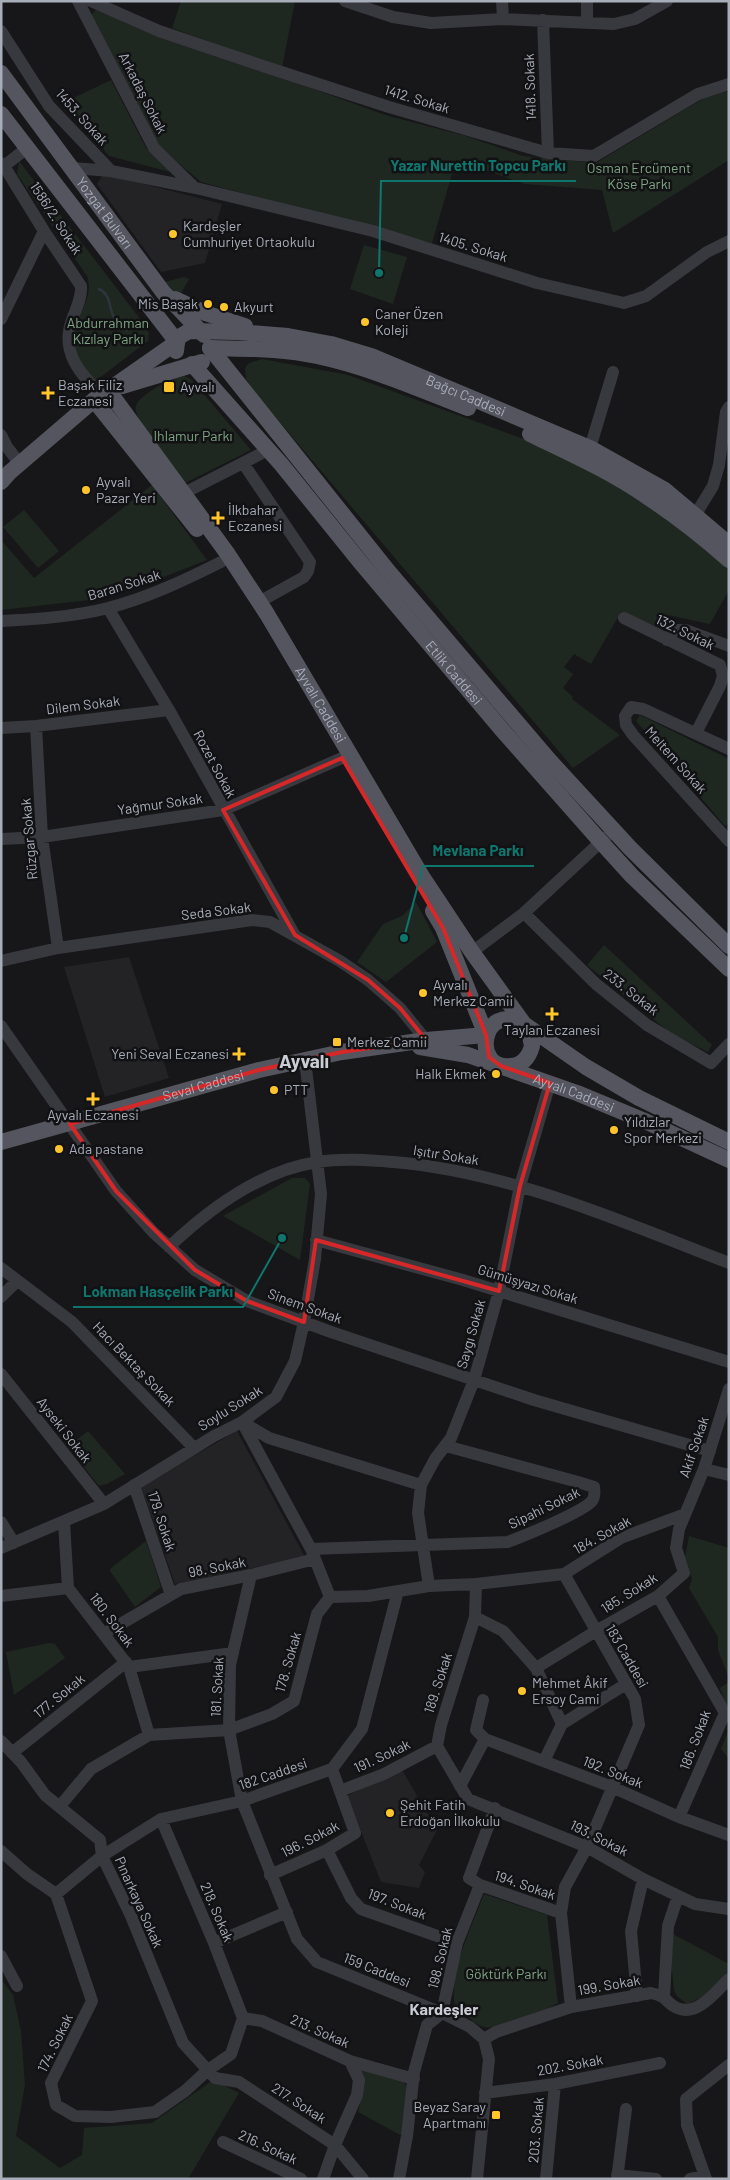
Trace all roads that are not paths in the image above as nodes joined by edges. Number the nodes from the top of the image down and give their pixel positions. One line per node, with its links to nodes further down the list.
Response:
1 (78, 1): 19 (street, Arkadaş Sokak)
2 (91, 1): 15 (street, 1412. Sokak)
3 (345, 1): 7 (street)
4 (502, 1): 7 (street)
5 (587, 1): 9 (street)
6 (667, 1): 9 (street)
7 (503, 19): 8 (street)
8 (543, 20): 9 (street); 15 (street, 1418. Sokak)
9 (587, 22)
10 (1, 31): 18 (street, 1453. Sokak)
11 (1, 73): 17 (main road, Yozgat Bulvarı)
12 (729, 84): 15 (street, 1412. Sokak)
13 (1, 114): 14 (main road, Yozgat Bulvarı)
14 (27, 148): 16 (street); 25 (main road, Yozgat Bulvarı)
15 (548, 154)
16 (3, 164): 20 (street, 1586/2. Sokak)
17 (73, 168): 18 (street, 1405. Sokak); 22 (main road, Yozgat Bulvarı)
18 (111, 171): 19 (street, 1405. Sokak)
19 (196, 188): 21 (street, 1405. Sokak)
20 (44, 230): 23 (street); 31 (street, 1586/2. Sokak)
21 (729, 241)
22 (163, 292): 24 (main road, Yozgat Bulvarı); 26 (main road)
23 (1, 318)
24 (199, 331): 25 (main road, Bağcı Caddesi); 26 (main road, Bağcı Caddesi); 27 (main road, Yozgat Bulvarı)
25 (177, 342): 28 (main road, Yozgat Bulvarı); 31 (main road, Bağcı Caddesi)
26 (270, 342): 27 (main road, Bağcı Caddesi); 30 (main road); 34 (main road, Bağcı Caddesi); 39 (main road, Bağcı Caddesi)
27 (210, 348): 28 (main road); 30 (main road, Etlik Caddesi)
28 (192, 364): 31 (main road); 35 (main road, Etlik Caddesi)
29 (613, 372): 34 (street)
30 (239, 385): 56 (main road, Etlik Caddesi)
31 (101, 395): 37 (main road, Bağcı Caddesi); 38 (main road, Ayvalı Caddesi); 42 (main road, Ayvalı Caddesi)
32 (729, 407): 39 (street)
33 (1, 435): 37 (street)
34 (590, 448): 39 (main road, Bağcı Caddesi)
35 (268, 450): 36 (street); 60 (main road, Etlik Caddesi)
36 (243, 463): 38 (street); 43 (street)
37 (8, 473)
38 (184, 493): 43 (main road, Ayvalı Caddesi)
39 (692, 521): 40 (main road, Bağcı Caddesi); 41 (main road, Bağcı Caddesi)
40 (729, 544)
41 (729, 560)
42 (221, 562): 44 (street, Baran Sokak); 54 (main road, Ayvalı Caddesi)
43 (259, 602): 65 (main road, Ayvalı Caddesi)
44 (108, 608): 46 (street, Baran Sokak); 49 (street, Rozet Sokak)
45 (624, 618): 47 (street, 132. Sokak)
46 (1, 621)
47 (667, 640): 48 (street); 52 (street, 132. Sokak)
48 (729, 646)
49 (169, 710): 50 (street, Dilem Sokak); 55 (street, Rozet Sokak)
50 (36, 726): 51 (street, Dilem Sokak); 57 (street, Rüzgar Sokak)
51 (1, 728)
52 (696, 733): 53 (street, Meltem Sokak); 59 (street, Meltem Sokak)
53 (729, 749)
54 (342, 758): 55 (street, Yağmur Sokak); 70 (main road, Ayvalı Caddesi)
55 (223, 810): 57 (street, Yağmur Sokak); 62 (street, Rozet Sokak)
56 (613, 830): 60 (street); 63 (main road, Etlik Caddesi)
57 (42, 837): 58 (street, Yağmur Sokak); 64 (street, Rüzgar Sokak)
58 (1, 839)
59 (729, 841)
60 (601, 842): 61 (street); 67 (main road, Etlik Caddesi)
61 (524, 914): 65 (street); 73 (street, 233. Sokak)
62 (295, 935): 64 (street, Seda Sokak); 71 (street, Seda Sokak)
63 (729, 946)
64 (58, 948): 66 (street, Seda Sokak)
65 (472, 952): 68 (main road, Ayvalı Caddesi)
66 (1, 961)
67 (729, 969)
68 (524, 1024): 70 (main road, Ayvalı Caddesi); 75 (main road, Ayvalı Caddesi); 79 (main road, Ayvalı Caddesi)
69 (1, 1026): 77 (street, Sinem Sokak)
70 (486, 1035): 71 (main road, Seval Caddesi); 75 (main road, Ayvalı Caddesi)
71 (426, 1040): 72 (main road, Seval Caddesi)
72 (408, 1044): 74 (main road, Seval Caddesi); 75 (main road, Seval Caddesi)
73 (729, 1044)
74 (305, 1060): 77 (main road, Seval Caddesi); 81 (street, Soylu Sokak)
75 (501, 1066): 76 (main road, Ayvalı Caddesi)
76 (550, 1083): 80 (main road, Ayvalı Caddesi); 82 (street, Saygı Sokak)
77 (70, 1124): 78 (main road, Seval Caddesi); 84 (street, Sinem Sokak)
78 (1, 1142)
79 (729, 1142)
80 (729, 1160)
81 (317, 1162): 82 (street, Işıtır Sokak); 83 (street, Soylu Sokak); 84 (street, Işıtır Sokak)
82 (520, 1186): 85 (street, Işıtır Sokak); 88 (street, Saygı Sokak)
83 (316, 1240): 88 (street, Gümüşyazı Sokak); 90 (street, Soylu Sokak)
84 (169, 1247): 90 (street, Sinem Sokak)
85 (729, 1263)
86 (1, 1268): 87 (street, Hacı Bektaş Sokak)
87 (17, 1281): 89 (street); 97 (street, Hacı Bektaş Sokak)
88 (498, 1291): 91 (street, Gümüşyazı Sokak); 93 (street, Saygı Sokak)
89 (1, 1297)
90 (304, 1322): 93 (street, Sinem Sokak); 95 (street, Soylu Sokak)
91 (729, 1362)
92 (1, 1374): 103 (street, Ayseki Sokak)
93 (474, 1380): 96 (street, Saygı Sokak); 98 (street, Sinem Sokak)
94 (729, 1389): 98 (street, Akif Sokak)
95 (242, 1422): 97 (street, Soylu Sokak); 102 (street); 112 (street)
96 (446, 1446): 102 (street, Saygı Sokak); 109 (street, Sipahi Sokak)
97 (194, 1448): 101 (street, Soylu Sokak)
98 (710, 1451): 99 (street, Akif Sokak)
99 (704, 1469): 100 (street); 104 (street, Akif Sokak)
100 (729, 1475)
101 (134, 1485): 103 (street, Soylu Sokak); 119 (street, 179. Sokak)
102 (421, 1485): 109 (street, Saygı Sokak)
103 (104, 1504): 106 (street, Soylu Sokak)
104 (686, 1514): 113 (street, 184. Sokak); 121 (street, 185. Sokak)
105 (1, 1522): 108 (street)
106 (64, 1522): 108 (street, Soylu Sokak); 117 (street)
107 (1, 1538): 108 (street)
108 (14, 1543): 110 (street, Soylu Sokak); 111 (street)
109 (423, 1545): 112 (street, Sipahi Sokak); 116 (street, Saygı Sokak)
110 (1, 1548)
111 (1, 1554)
112 (313, 1554): 114 (street, 98. Sokak); 122 (street)
113 (564, 1574): 115 (street); 124 (street, 183 Caddesi)
114 (251, 1575): 119 (street, 98. Sokak); 126 (street, 181. Sokak)
115 (476, 1584): 116 (street); 123 (street, 189. Sokak)
116 (429, 1586): 118 (street)
117 (68, 1588): 120 (street); 125 (street, 180. Sokak)
118 (398, 1591): 122 (street); 139 (street)
119 (171, 1595): 125 (street, 98. Sokak)
120 (1, 1596)
121 (658, 1596): 124 (street, 185. Sokak); 146 (street, 186. Sokak)
122 (330, 1597): 132 (street, 178. Sokak)
123 (475, 1617): 128 (street); 136 (street, 189. Sokak)
124 (596, 1631): 128 (street, 185. Sokak); 129 (street, 183 Caddesi)
125 (105, 1633): 127 (street, 180. Sokak)
126 (233, 1653): 127 (street); 132 (street, 181. Sokak)
127 (127, 1665): 133 (street, 180. Sokak); 137 (street, 177. Sokak)
128 (536, 1668): 131 (street)
129 (626, 1684): 131 (street); 141 (street, 183 Caddesi)
130 (483, 1700): 134 (street)
131 (562, 1724): 138 (street)
132 (229, 1730): 133 (street, 178. Sokak); 143 (street, 181. Sokak)
133 (149, 1735): 144 (street, 178. Sokak)
134 (485, 1739): 138 (street, 192. Sokak); 140 (street)
135 (1, 1741): 137 (street, Pınarkaya Sokak)
136 (437, 1746): 140 (street); 142 (street, 191. Sokak)
137 (12, 1753): 144 (street, Pınarkaya Sokak)
138 (544, 1761): 141 (street, 192. Sokak)
139 (332, 1769): 142 (street, 196. Sokak); 143 (street, 182 Caddesi)
140 (460, 1786): 145 (street, 193. Sokak)
141 (612, 1787): 146 (street, 192. Sokak); 149 (street, 183 Caddesi)
142 (340, 1791): 150 (street, 196. Sokak)
143 (242, 1801): 147 (street, 182 Caddesi); 153 (street, 159 Caddesi)
144 (60, 1806): 152 (street, Pınarkaya Sokak)
145 (495, 1808): 149 (street, 193. Sokak); 155 (street)
146 (680, 1817): 148 (street, 192. Sokak)
147 (161, 1819): 152 (street, 182 Caddesi); 161 (street, 218. Sokak)
148 (729, 1835)
149 (587, 1847): 154 (street, 193. Sokak); 160 (street, 183 Caddesi)
150 (327, 1850): 153 (street, 196. Sokak); 162 (street, 197. Sokak)
151 (1, 1851): 156 (street)
152 (102, 1856): 156 (street, 182 Caddesi); 175 (street, Pınarkaya Sokak)
153 (270, 1875): 159 (street, 159 Caddesi)
154 (643, 1880): 157 (street, 193. Sokak); 166 (street)
155 (480, 1885): 160 (street, 194. Sokak); 162 (street, 198. Sokak)
156 (56, 1894): 175 (street, 174. Sokak)
157 (678, 1896): 158 (street, 193. Sokak); 167 (street)
158 (729, 1909)
159 (287, 1912): 161 (street); 169 (street, 159 Caddesi)
160 (561, 1913): 168 (street, 183 Caddesi)
161 (214, 1943): 170 (street, 218. Sokak)
162 (457, 1943): 169 (street, 198. Sokak)
163 (1, 1956): 165 (street)
164 (729, 1978): 167 (street)
165 (17, 1986)
166 (637, 1996): 167 (street, 199. Sokak); 168 (street, 199. Sokak)
167 (664, 1996)
168 (571, 2007): 171 (street, 199. Sokak)
169 (442, 2013): 171 (street, 159 Caddesi); 176 (street)
170 (243, 2018): 172 (street, 213. Sokak); 175 (street, 174. Sokak)
171 (484, 2039): 178 (street)
172 (350, 2061): 176 (street); 181 (street, 213. Sokak)
173 (660, 2063): 177 (street, 202. Sokak)
174 (729, 2065): 183 (street)
175 (208, 2070): 181 (street, 217. Sokak)
176 (414, 2079): 187 (street)
177 (555, 2084): 178 (street, 202. Sokak); 189 (street, 203. Sokak)
178 (485, 2093): 188 (street)
179 (626, 2109): 182 (street)
180 (223, 2142): 184 (street, 216. Sokak)
181 (335, 2145): 185 (street, 213. Sokak); 186 (street, 217. Sokak)
182 (617, 2177): 190 (street)
183 (706, 2178): 191 (street)
184 (301, 2179)
185 (323, 2179)
186 (363, 2179)
187 (399, 2179)
188 (476, 2179)
189 (546, 2179)
190 (656, 2179)
191 (690, 2179)

